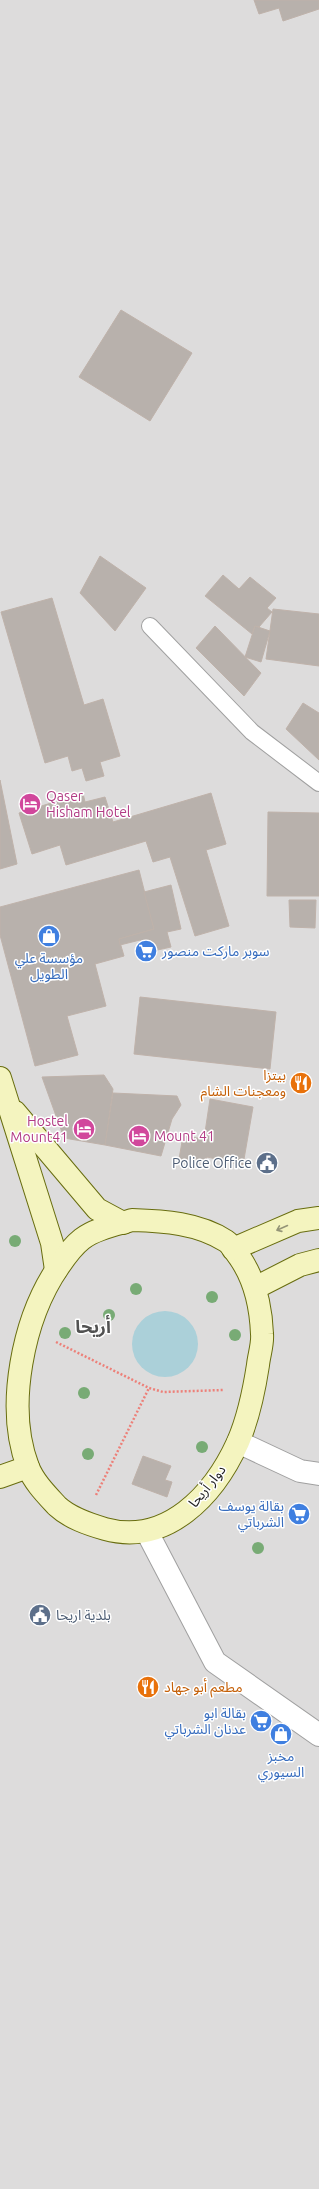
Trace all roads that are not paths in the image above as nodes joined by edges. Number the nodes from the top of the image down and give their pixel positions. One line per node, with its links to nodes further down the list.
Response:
1 (150, 626): 2 (lane)
2 (319, 784)
3 (0, 1078): 4 (main road)
4 (8, 1104): 6 (main road); 9 (main road)
5 (319, 1218): 7 (main road, one-way to 7)
6 (123, 1223): 7 (main road, دوار أريحا); 9 (main road, دوار أريحا)
7 (233, 1249): 10 (main road, دوار أريحا)
8 (319, 1260): 10 (main road)
9 (56, 1270): 12 (main road, دوار أريحا)
10 (255, 1288): 11 (main road, دوار أريحا)
11 (238, 1442): 13 (street); 15 (main road, دوار أريحا)
12 (28, 1467): 14 (main road); 15 (main road, دوار أريحا)
13 (319, 1474)
14 (0, 1477)
15 (147, 1532): 16 (street)
16 (319, 1735)

